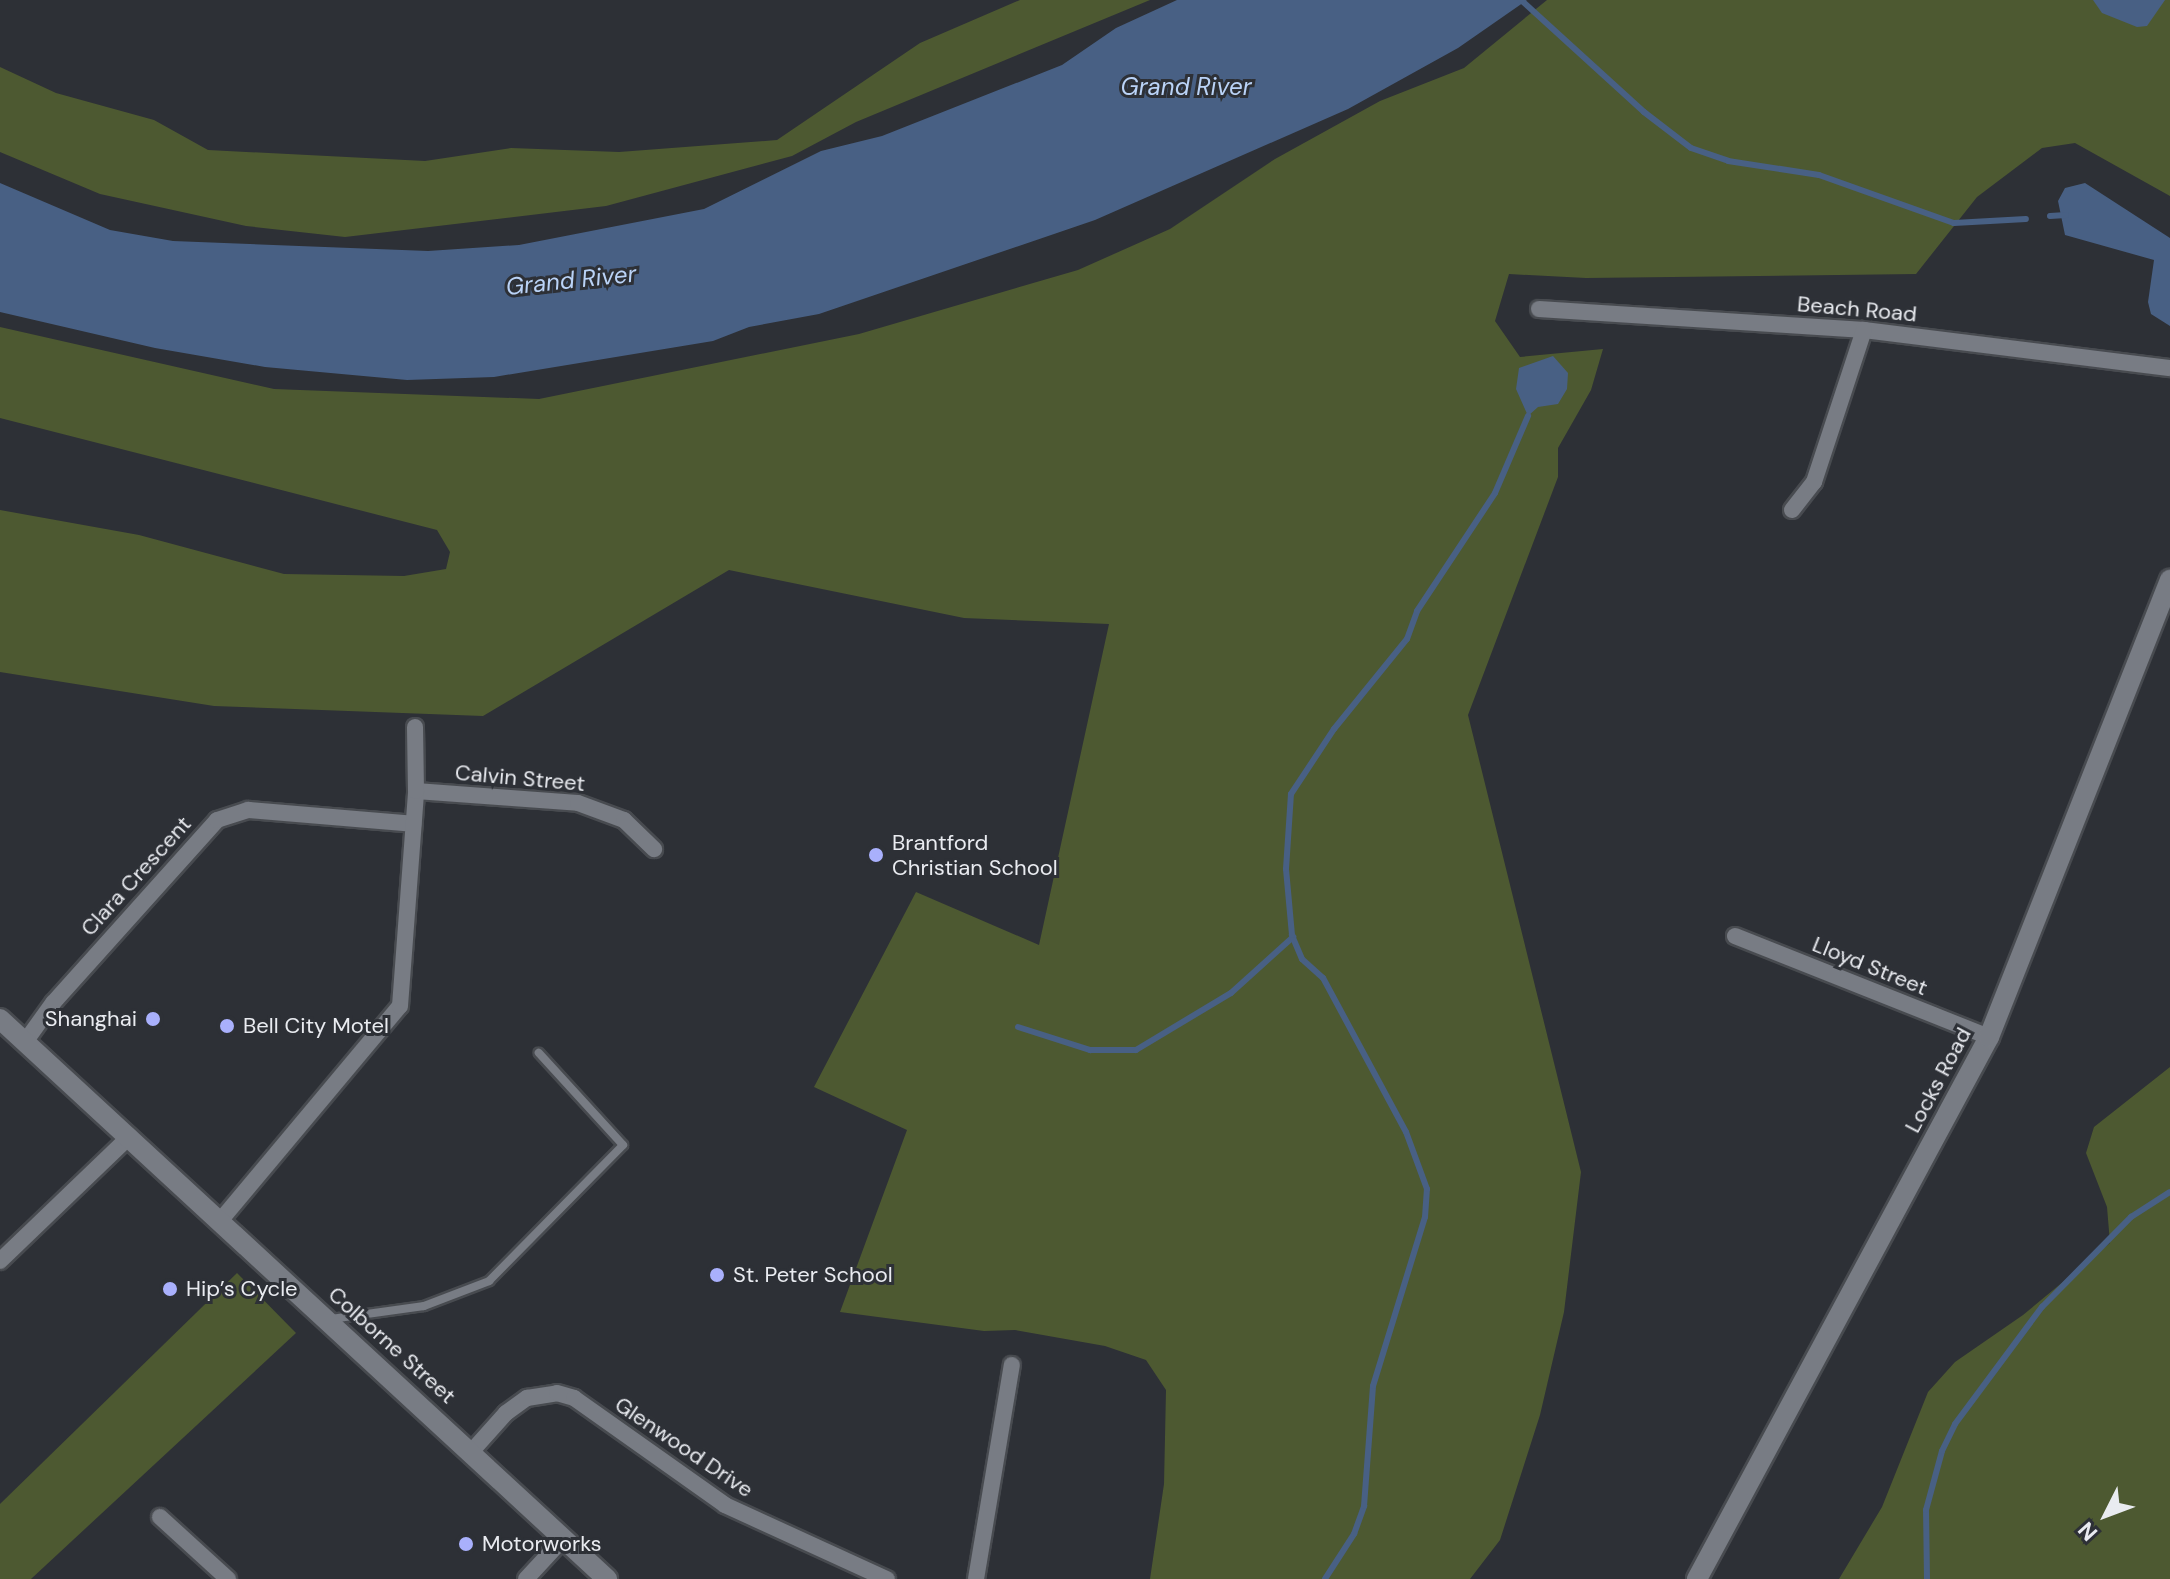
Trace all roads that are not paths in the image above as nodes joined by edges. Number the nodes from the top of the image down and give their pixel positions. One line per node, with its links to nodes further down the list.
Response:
1 (1539, 309): 2 (street, Beach Road)
2 (1864, 330): 3 (street, Beach Road); 4 (street)
3 (2170, 368)
4 (1792, 510)
5 (2170, 579): 12 (street, Locks Road)
6 (415, 727): 7 (street)
7 (416, 791): 8 (street); 9 (street, Calvin Street)
8 (413, 824): 13 (street, Clara Crescent); 16 (street)
9 (654, 849)
10 (1735, 936): 12 (street, Lloyd Street)
11 (0, 1019): 13 (street, Colborne Street)
12 (1989, 1037): 28 (street, Locks Road)
13 (25, 1042): 15 (street, Colborne Street)
14 (539, 1053): 18 (lane)
15 (130, 1136): 16 (street, Colborne Street); 17 (street)
16 (220, 1221): 18 (street, Colborne Street)
17 (0, 1261)
18 (328, 1320): 20 (street, Colborne Street)
19 (1012, 1365): 27 (street)
20 (472, 1451): 22 (street, Colborne Street); 26 (street, Glenwood Drive)
21 (160, 1517): 23 (street)
22 (564, 1538): 24 (street); 25 (street, Colborne Street)
23 (228, 1579)
24 (526, 1579)
25 (607, 1579)
26 (887, 1579)
27 (976, 1579)
28 (1697, 1579)

